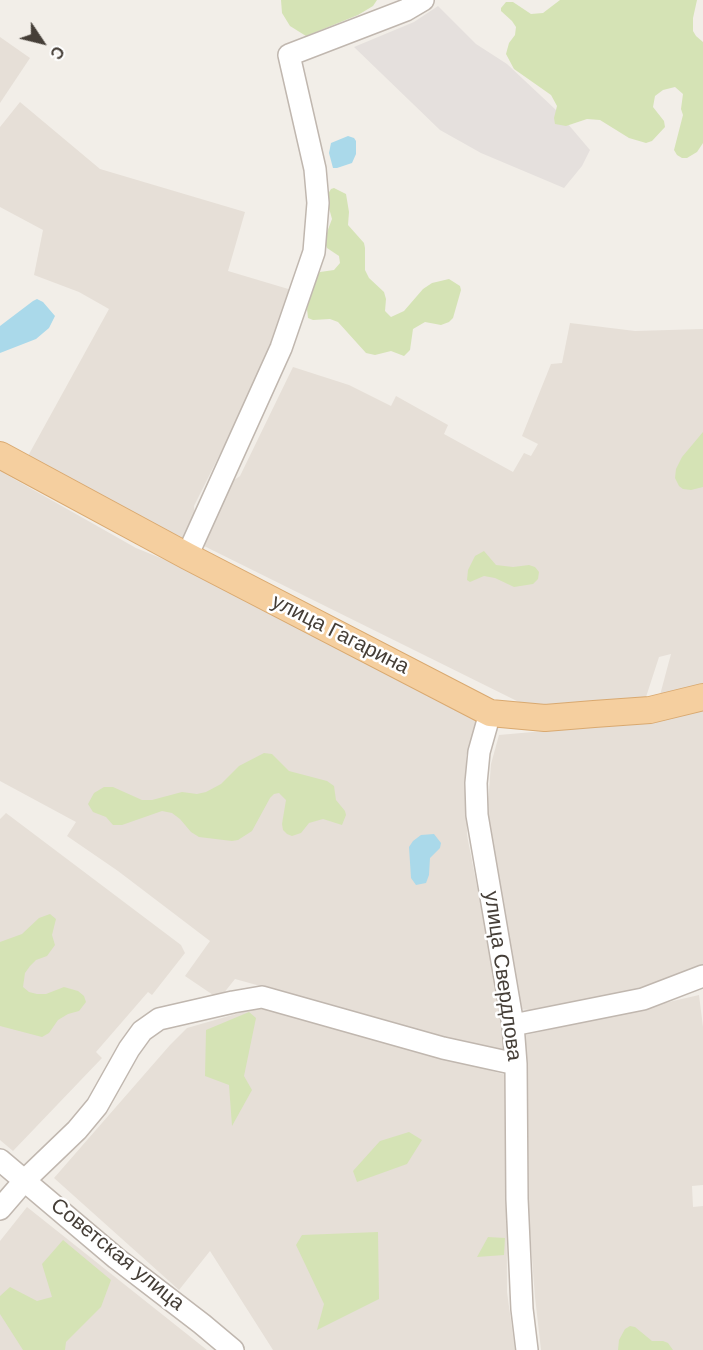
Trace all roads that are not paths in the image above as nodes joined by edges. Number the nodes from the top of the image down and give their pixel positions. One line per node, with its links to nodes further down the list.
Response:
1 (423, 0): 3 (street)
2 (0, 455): 3 (main road, улица Гагарина)
3 (187, 556): 5 (main road, улица Гагарина)
4 (703, 697): 5 (main road, улица Гагарина)
5 (490, 712): 7 (street, улица Свердлова)
6 (703, 976): 7 (street)
7 (513, 1025): 8 (street, улица Свердлова)
8 (516, 1064): 10 (street); 13 (street, улица Свердлова)
9 (0, 1160): 10 (street, Советская улица)
10 (25, 1180): 11 (street); 12 (street, Советская улица)
11 (0, 1209)
12 (233, 1350)
13 (527, 1350)

